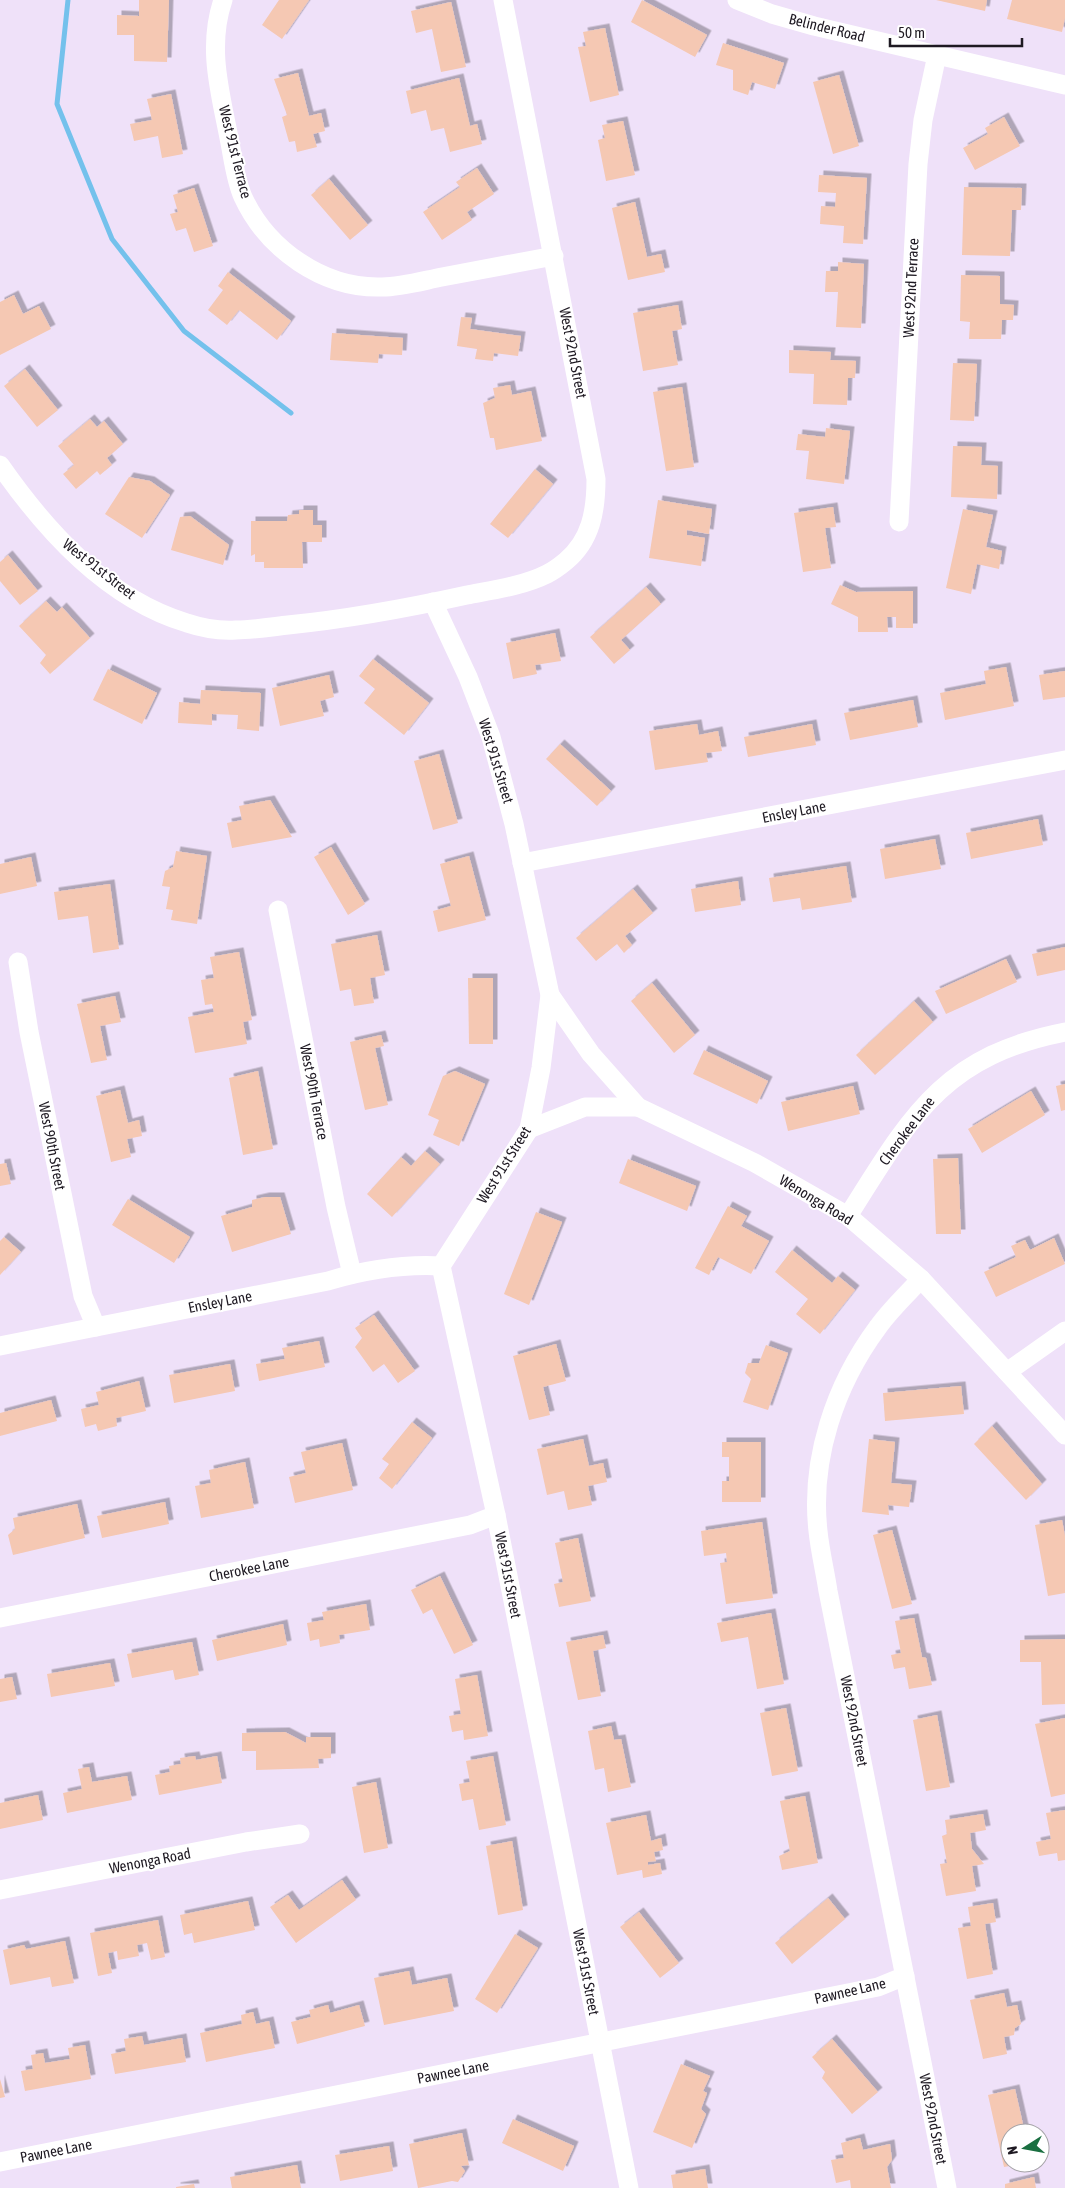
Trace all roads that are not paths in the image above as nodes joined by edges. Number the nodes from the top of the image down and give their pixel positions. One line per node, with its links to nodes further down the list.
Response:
1 (223, 0): 6 (street, West 91st Terrace)
2 (504, 0): 6 (street, West 92nd Street)
3 (737, 0): 4 (street, Belinder Road)
4 (937, 55): 5 (street, Belinder Road); 8 (street, West 92nd Terrace)
5 (1065, 85)
6 (554, 256): 9 (street, West 92nd Street)
7 (0, 465): 9 (street, West 91st Street)
8 (899, 522)
9 (433, 602): 11 (street, West 91st Street)
10 (1065, 760): 11 (street, Ensley Lane)
11 (522, 864): 14 (street, West 91st Street)
12 (278, 910): 20 (street, West 90th Terrace)
13 (18, 962): 22 (street, West 90th Street)
14 (550, 994): 16 (street, Wenonga Road); 17 (street, West 91st Street)
15 (1065, 1032): 18 (street, Cherokee Lane)
16 (638, 1107): 17 (street); 18 (street, Wenonga Road)
17 (529, 1129): 19 (street, West 91st Street)
18 (848, 1216): 21 (street, Wenonga Road)
19 (441, 1266): 20 (street, Ensley Lane); 27 (street, West 91st Street)
20 (352, 1274): 22 (street, Ensley Lane)
21 (921, 1280): 25 (street, Wenonga Road); 31 (street, West 92nd Street)
22 (96, 1327): 24 (street, Ensley Lane)
23 (1065, 1331): 25 (street)
24 (0, 1346)
25 (1007, 1372): 26 (street, Wenonga Road)
26 (1065, 1435)
27 (496, 1515): 28 (street, Cherokee Lane); 32 (street, West 91st Street)
28 (0, 1618)
29 (300, 1834): 30 (street, Wenonga Road)
30 (0, 1890)
31 (905, 1976): 32 (street, Pawnee Lane); 35 (street, West 92nd Street)
32 (600, 2042): 33 (street, Pawnee Lane); 34 (street, West 91st Street)
33 (0, 2162)
34 (629, 2188)
35 (947, 2188)

